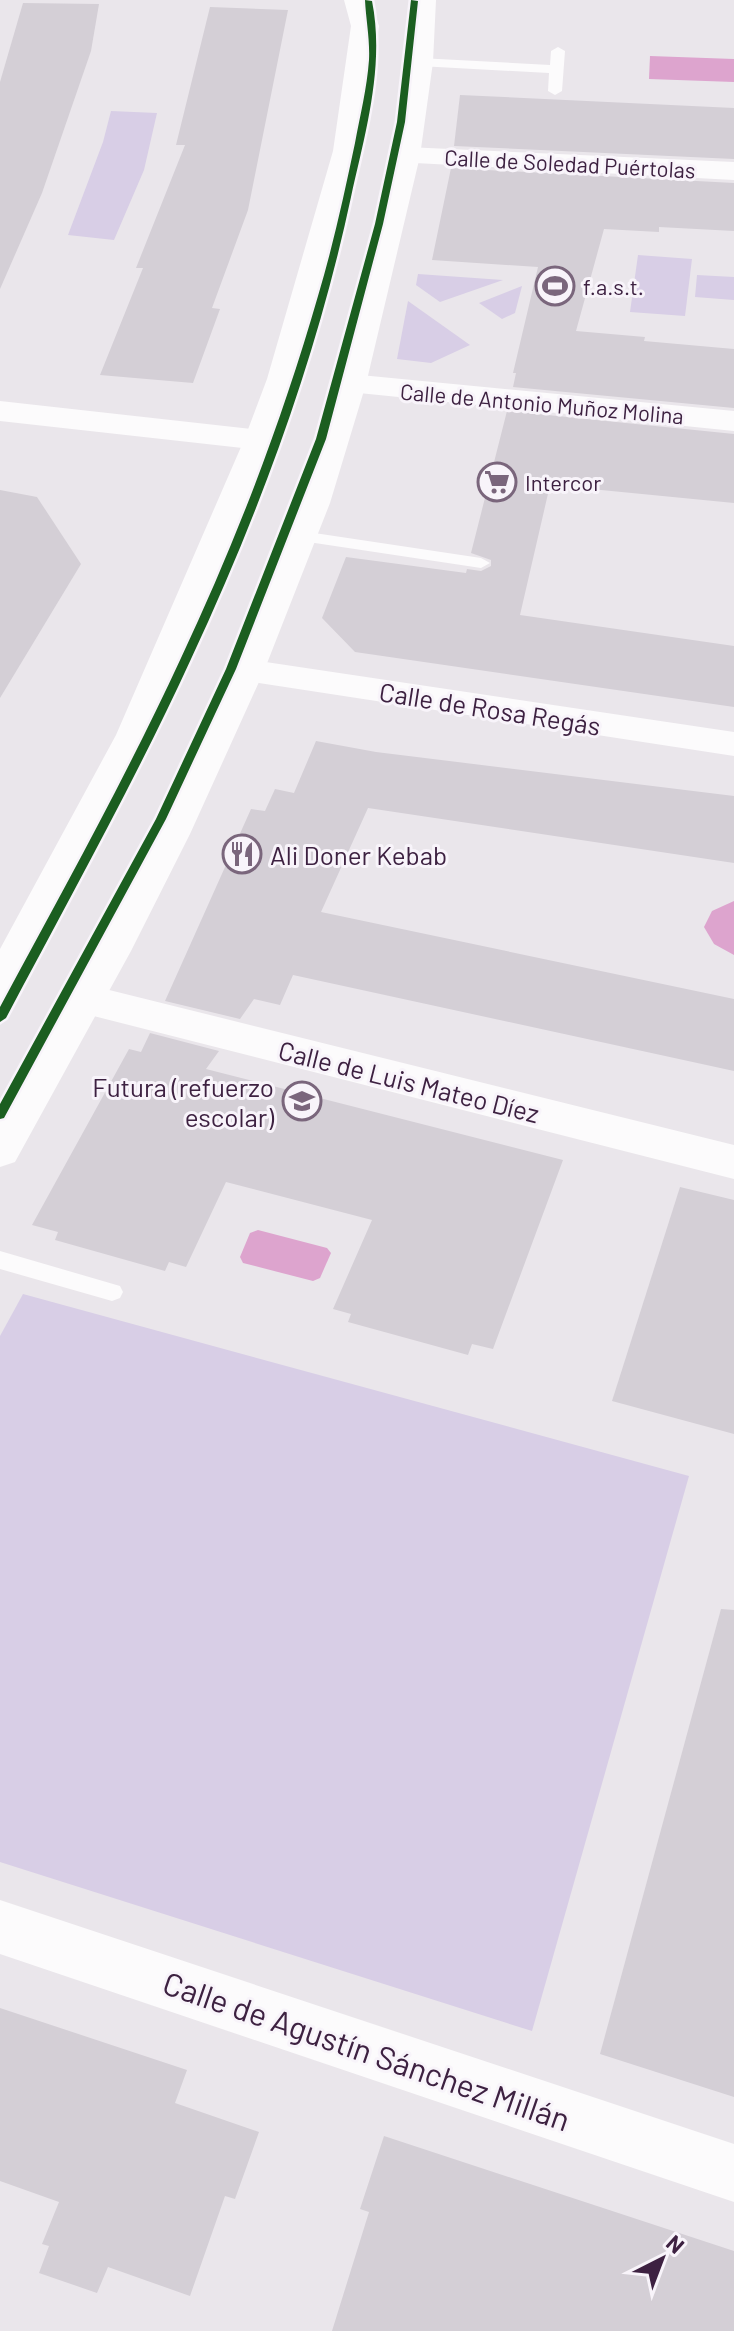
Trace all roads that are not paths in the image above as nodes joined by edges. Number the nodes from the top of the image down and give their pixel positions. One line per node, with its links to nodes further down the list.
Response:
1 (357, 0): 12 (street)
2 (423, 0): 4 (street)
3 (558, 51): 5 (lane)
4 (419, 62): 5 (lane); 7 (street)
5 (556, 69): 6 (lane)
6 (555, 91)
7 (406, 156): 8 (street, Calle de Soledad Puértolas); 9 (street)
8 (734, 171)
9 (350, 384): 11 (street, Calle de Antonio Muñoz Molina); 13 (street)
10 (0, 411): 12 (street)
11 (734, 421)
12 (261, 440): 17 (street)
13 (301, 536): 14 (lane); 15 (street)
14 (481, 563)
15 (246, 671): 16 (street, Calle de Rosa Regás); 18 (street)
16 (734, 744)
17 (0, 986)
18 (85, 999): 19 (street); 20 (street, Calle de Luis Mateo Díez)
19 (0, 1150)
20 (734, 1162)
21 (0, 1260): 22 (lane)
22 (112, 1292)
23 (0, 1927): 24 (street, Calle de Agustín Sánchez Millán)
24 (734, 2173)

